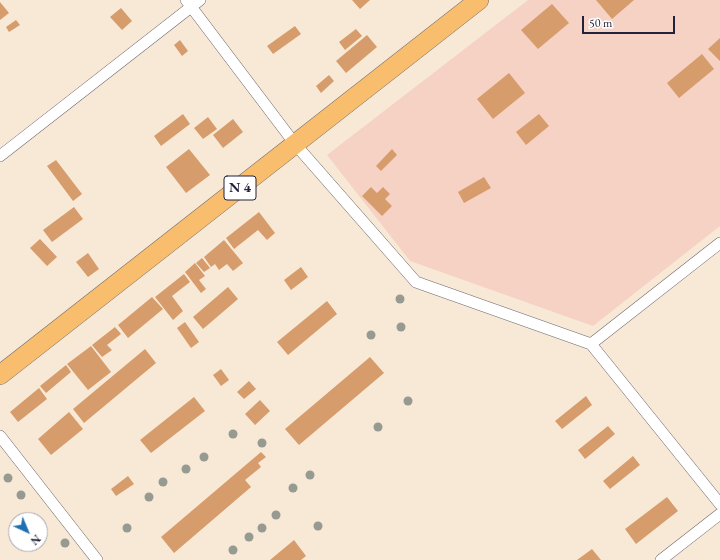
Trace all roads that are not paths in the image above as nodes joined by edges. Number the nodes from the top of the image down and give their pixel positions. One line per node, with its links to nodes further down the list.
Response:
1 (479, 0): 3 (highway, N 4)
2 (192, 2): 3 (street); 4 (street)
3 (295, 144): 6 (street); 7 (highway, N 4)
4 (0, 156)
5 (720, 243): 6 (street)
6 (591, 344): 9 (street)
7 (0, 375)
8 (0, 436): 11 (street)
9 (720, 504)
10 (720, 514): 12 (street)
11 (97, 560)
12 (661, 560)

